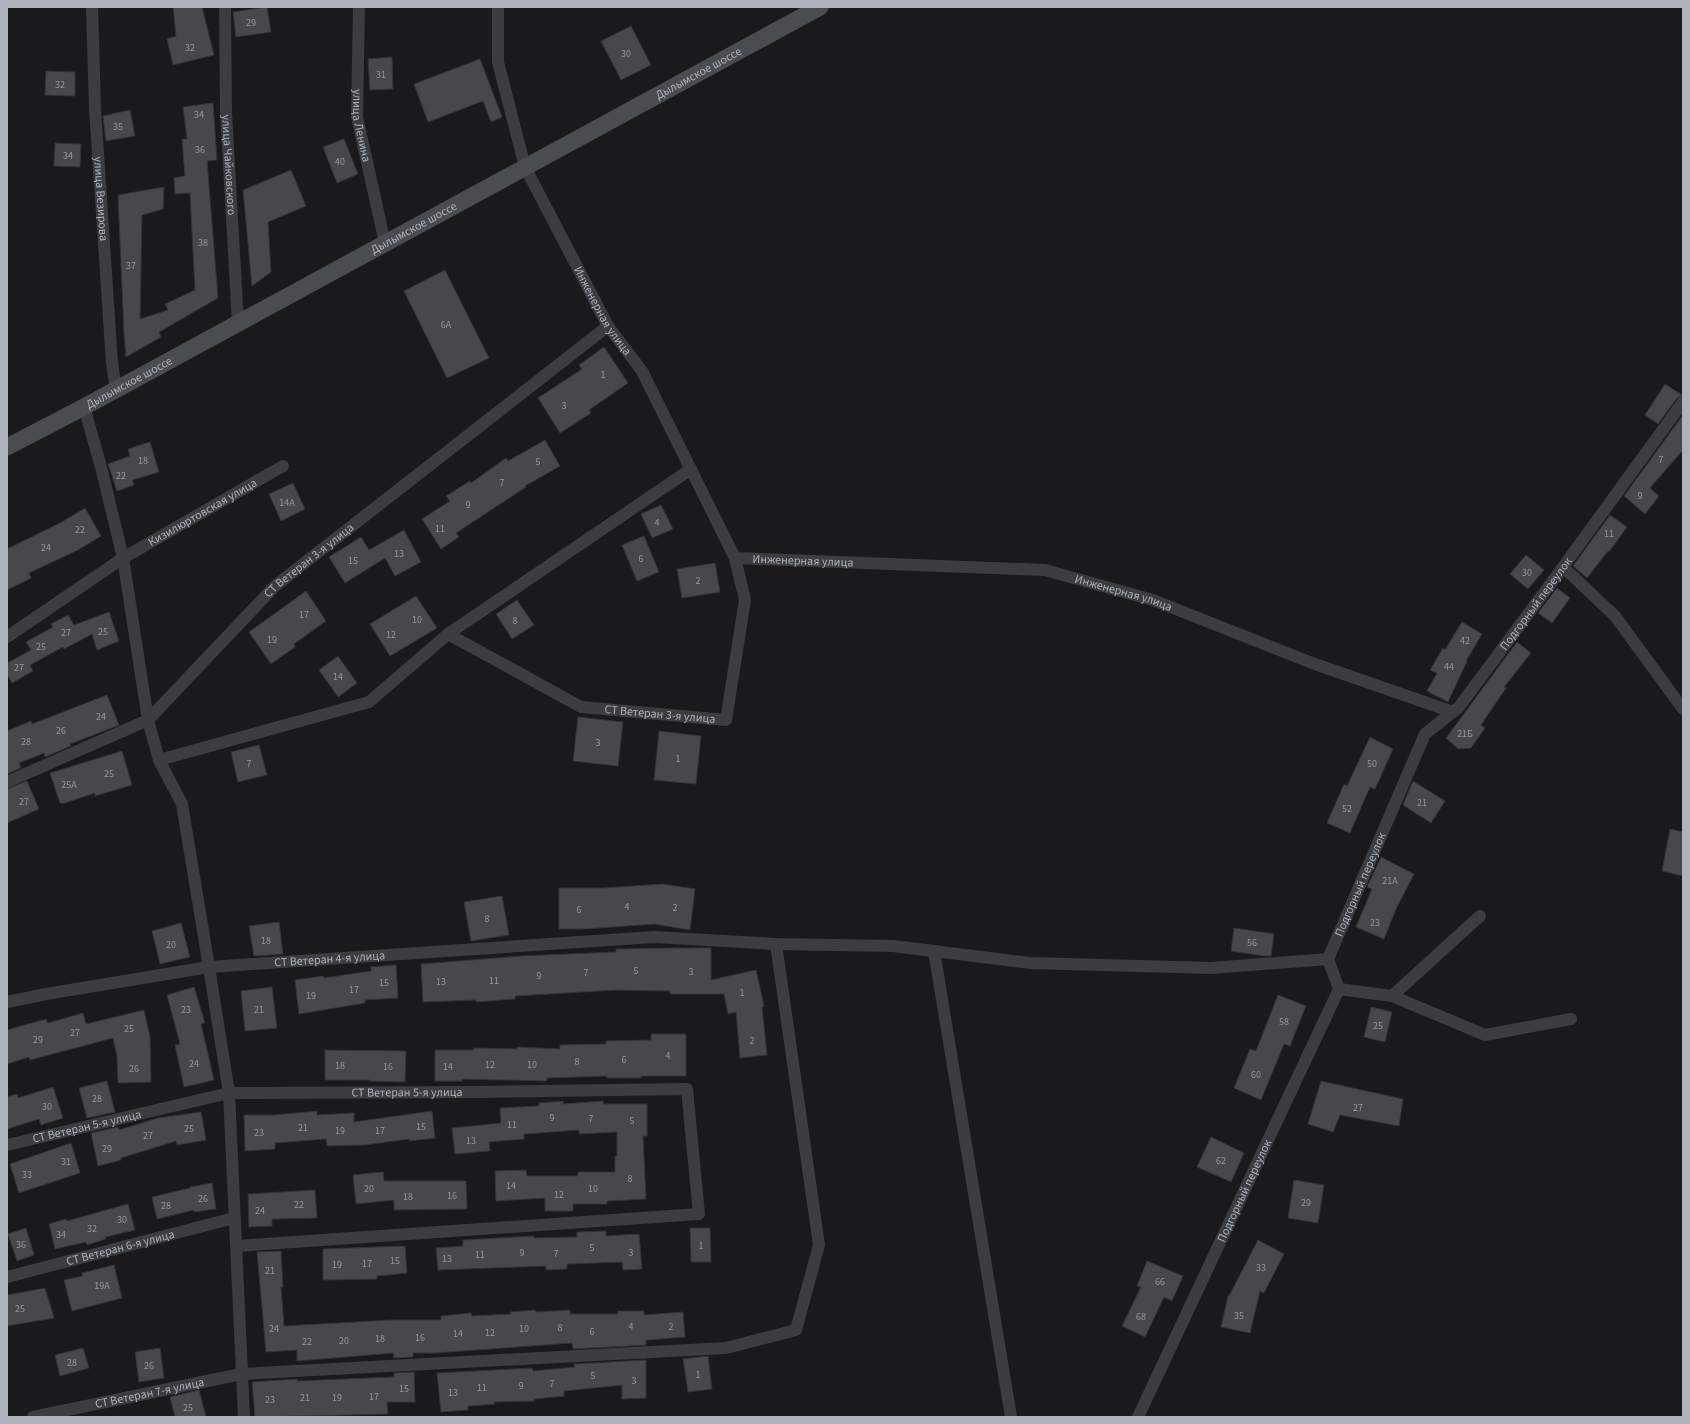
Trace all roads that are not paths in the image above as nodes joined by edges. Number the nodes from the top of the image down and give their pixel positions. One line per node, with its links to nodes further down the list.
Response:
1 (92, 7): 10 (street, улица Везирова)
2 (225, 7): 8 (street, улица Чайковского)
3 (359, 7): 7 (street, улица Ленина)
4 (498, 7): 6 (street, Инженерная улица)
5 (820, 7): 6 (main road, Дылымское шоссе)
6 (525, 167): 7 (main road, Дылымское шоссе); 9 (street, Инженерная улица)
7 (385, 243): 8 (main road, Дылымское шоссе)
8 (238, 323): 10 (main road, Дылымское шоссе)
9 (608, 326): 15 (street, Инженерная улица); 23 (street, СТ Ветеран 3-я улица)
10 (116, 390): 12 (main road, Дылымское шоссе)
11 (1683, 402): 18 (street, Подгорный переулок)
12 (84, 408): 13 (main road, Дылымское шоссе); 16 (street)
13 (7, 447)
14 (283, 466): 16 (street, Кизилюртовская улица)
15 (691, 469): 17 (street, Инженерная улица); 19 (street)
16 (122, 558): 20 (street, Кизилюртовская улица); 23 (street)
17 (736, 558): 19 (street, СТ Ветеран 3-я улица); 22 (street, Инженерная улица)
18 (1563, 568): 21 (street); 22 (street, Подгорный переулок)
19 (448, 634): 24 (street)
20 (7, 637)
21 (1683, 709)
22 (1453, 712): 29 (street, Подгорный переулок)
23 (148, 720): 24 (street); 25 (street, СТ Ветеран 3-я улица)
24 (159, 760): 30 (street)
25 (7, 782)
26 (1480, 916): 32 (street)
27 (776, 944): 28 (street, СТ Ветеран 4-я улица); 30 (street, СТ Ветеран 4-я улица); 40 (street, СТ Ветеран 7-я улица)
28 (934, 951): 29 (street, СТ Ветеран 4-я улица); 43 (street)
29 (1328, 959): 31 (street)
30 (209, 967): 33 (street, СТ Ветеран 4-я улица); 35 (street)
31 (1340, 989): 32 (street); 44 (street, Подгорный переулок)
32 (1392, 996): 34 (street)
33 (7, 1002)
34 (1571, 1019)
35 (229, 1093): 36 (street, СТ Ветеран 5-я улица); 37 (street); 38 (street, СТ Ветеран 5-я улица)
36 (7, 1145)
37 (234, 1218): 38 (street); 39 (street, СТ Ветеран 6-я улица)
38 (237, 1246): 40 (street)
39 (7, 1277)
40 (241, 1374): 41 (street, СТ Ветеран 7-я улица); 42 (street)
41 (33, 1417)
42 (244, 1417)
43 (1011, 1417)
44 (1138, 1417)

